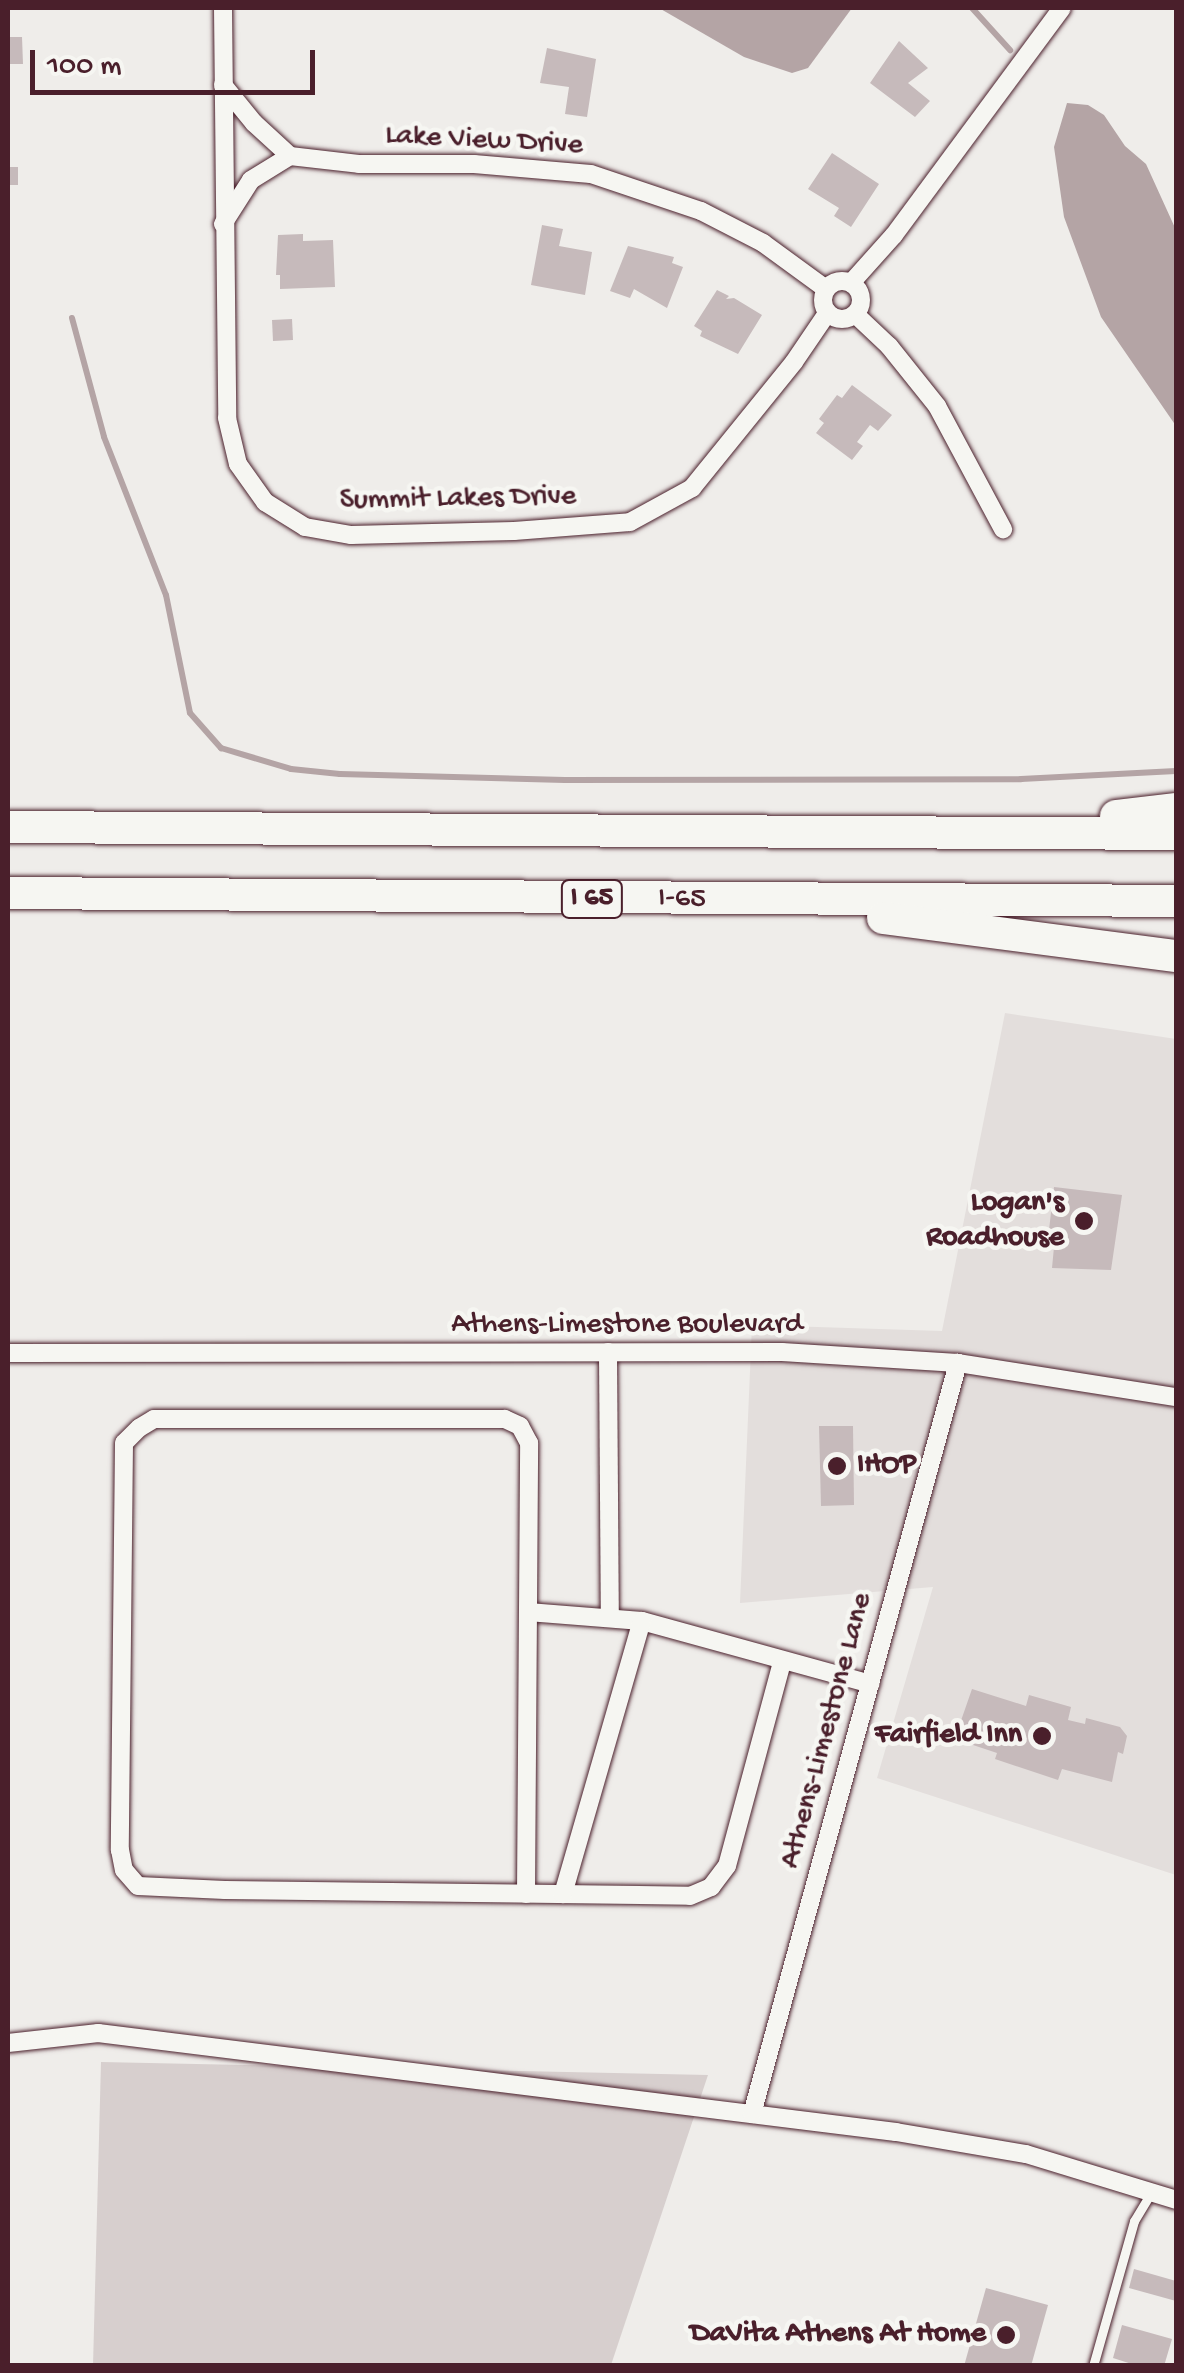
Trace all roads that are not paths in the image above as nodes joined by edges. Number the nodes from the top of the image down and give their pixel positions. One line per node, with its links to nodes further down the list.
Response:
1 (223, 8): 3 (street, Summit Lakes Drive)
2 (1062, 8): 6 (street)
3 (223, 85): 4 (street); 5 (street, Summit Lakes Drive)
4 (290, 156): 5 (street); 7 (street, Lake View Drive)
5 (222, 224): 8 (street, Summit Lakes Drive)
6 (851, 283): 7 (street); 9 (street)
7 (826, 289): 8 (street)
8 (828, 312): 9 (street)
9 (854, 314): 10 (street)
10 (1004, 529)
11 (1176, 809): 13 (highway)
12 (8, 826): 13 (highway)
13 (999, 831): 14 (highway)
14 (1176, 834)
15 (8, 893): 16 (highway, I-65 / I 65)
16 (744, 900): 17 (highway, I-65 / I 65); 18 (highway)
17 (1176, 902)
18 (1176, 956)
19 (8, 1352): 20 (street, Athens-Limestone Boulevard)
20 (608, 1352): 21 (street, Athens-Limestone Boulevard); 24 (street)
21 (958, 1364): 22 (street, Athens-Limestone Boulevard); 27 (street, Athens-Limestone Lane)
22 (1176, 1396)
23 (528, 1612): 24 (street); 28 (street); 28 (street)
24 (610, 1617): 25 (street)
25 (642, 1621): 26 (street); 29 (street)
26 (782, 1662): 27 (street); 29 (street)
27 (870, 1684): 31 (street, Athens-Limestone Lane)
28 (526, 1894): 29 (street)
29 (563, 1894)
30 (8, 2044): 31 (street)
31 (752, 2114): 32 (street)
32 (1150, 2193): 33 (street); 34 (lane)
33 (1176, 2200)
34 (1093, 2366)

